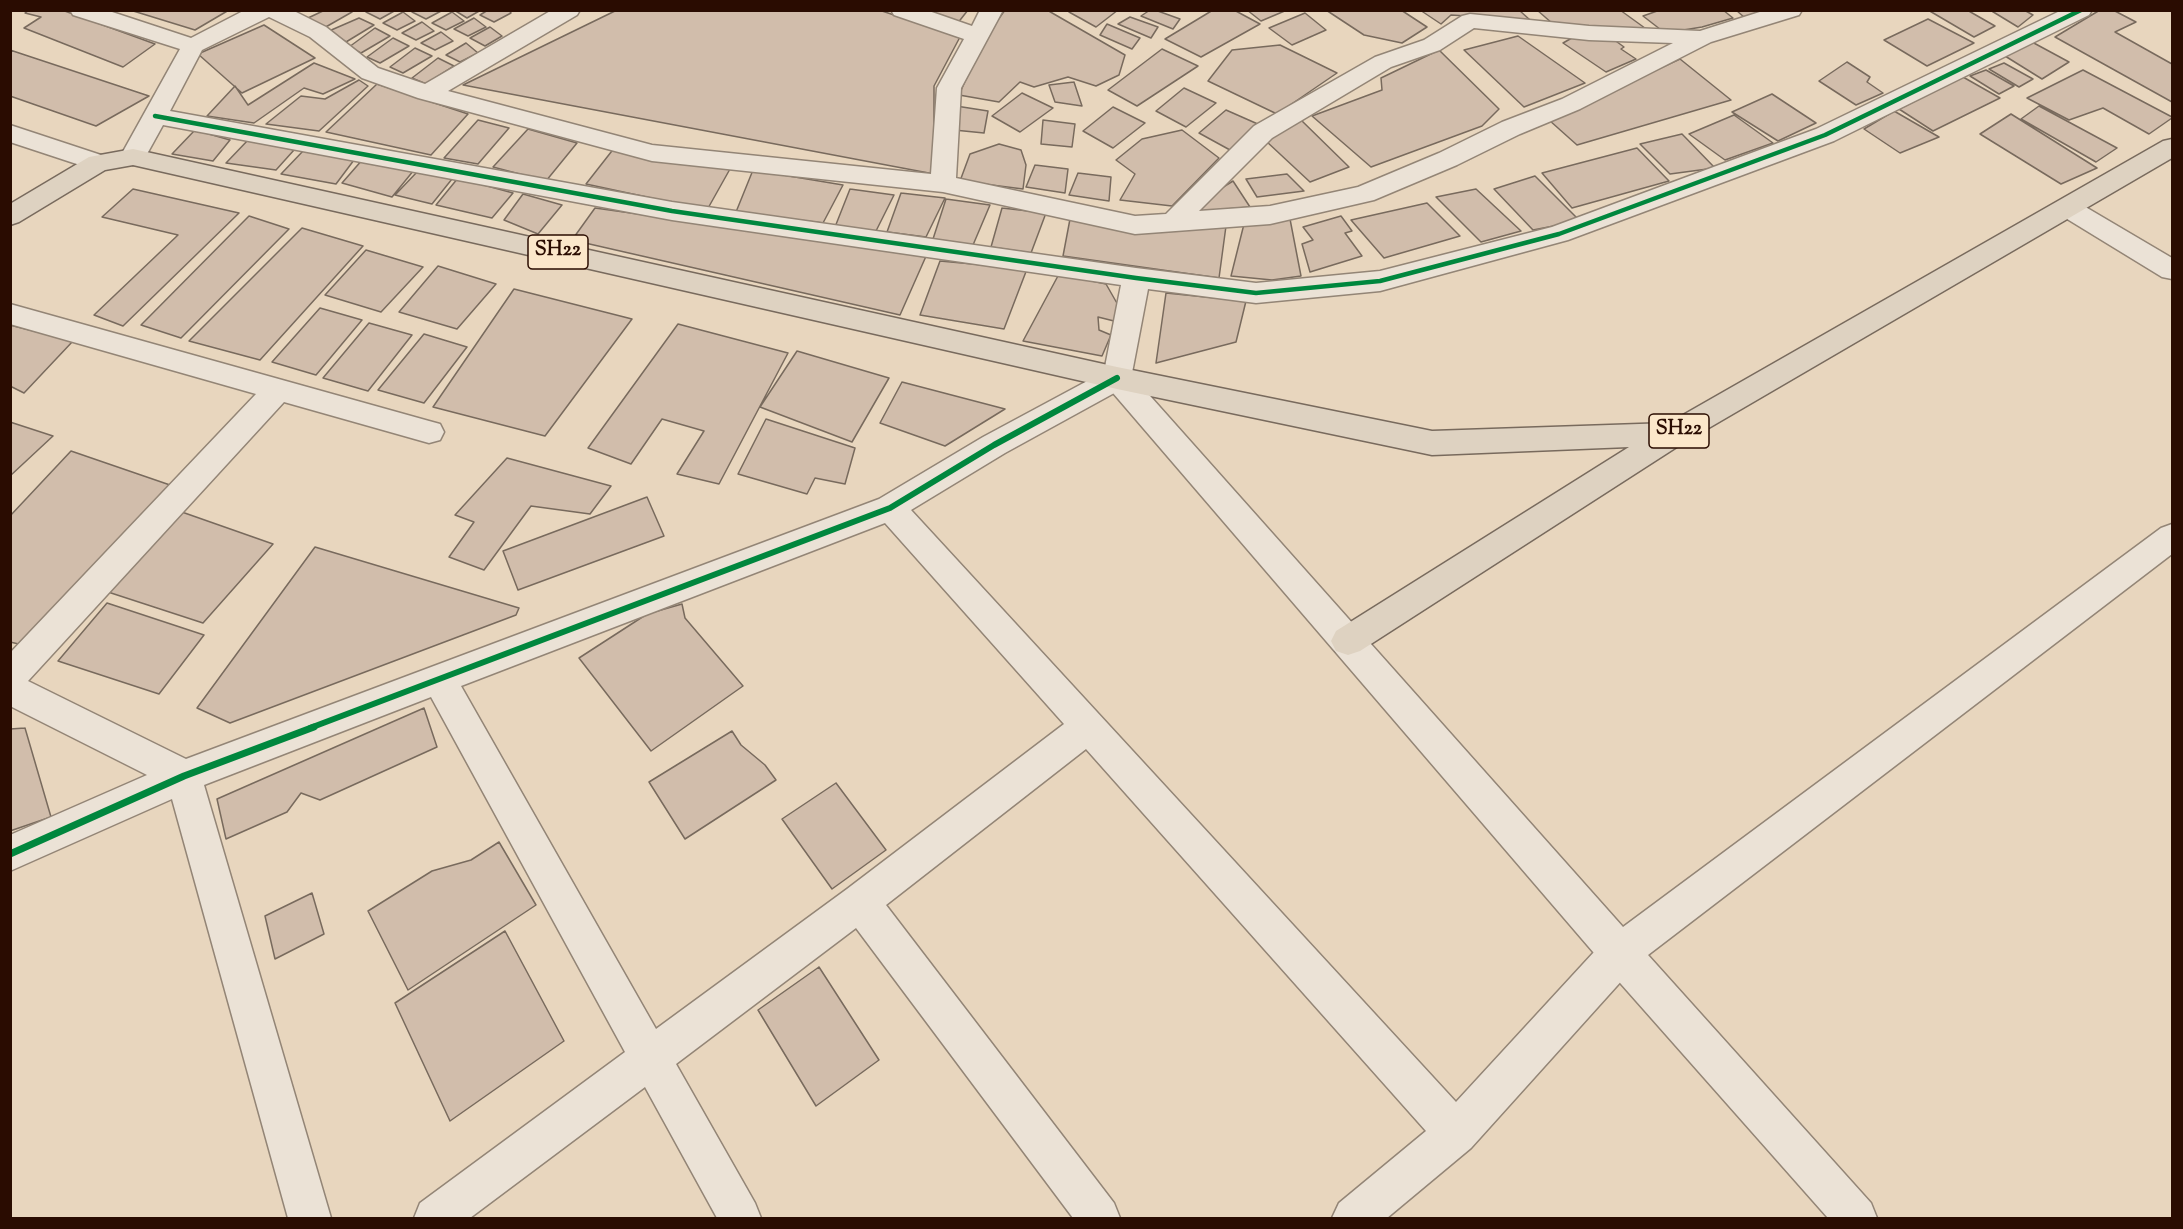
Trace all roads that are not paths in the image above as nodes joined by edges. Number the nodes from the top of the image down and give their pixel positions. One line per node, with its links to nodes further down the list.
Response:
1 (81, 10): 11 (street)
2 (264, 10): 11 (street)
3 (273, 10): 12 (street)
4 (569, 10): 12 (street)
5 (902, 10): 9 (street)
6 (992, 10): 9 (street)
7 (1791, 10): 10 (street)
8 (2081, 10): 23 (street)
9 (978, 36): 18 (street)
10 (1703, 37): 21 (street); 21 (street)
11 (193, 46): 13 (street)
12 (427, 93): 18 (street)
13 (155, 116): 16 (street); 23 (street)
14 (10, 132): 17 (street)
15 (2172, 147): 19 (main road, SH22)
16 (133, 157): 17 (main road, SH22); 25 (main road, SH22)
17 (99, 163): 20 (main road, SH22)
18 (943, 184): 21 (street)
19 (2068, 208): 22 (street); 28 (main road, SH22)
20 (10, 216)
21 (1173, 222)
22 (2172, 270)
23 (1136, 278): 25 (street)
24 (10, 314): 26 (street)
25 (1118, 378): 28 (main road, SH22); 29 (street); 31 (street)
26 (278, 390): 27 (street); 32 (street)
27 (429, 432)
28 (1674, 435): 31 (main road)
29 (890, 508): 33 (street); 35 (street)
30 (2172, 537): 39 (street)
31 (1348, 641): 39 (street)
32 (10, 677)
33 (439, 679): 36 (street); 40 (street)
34 (10, 689): 36 (street)
35 (1088, 726): 38 (street); 41 (street)
36 (184, 776): 37 (street); 42 (street)
37 (10, 854)
38 (860, 902): 40 (street); 45 (street)
39 (1620, 953): 41 (street); 47 (street)
40 (651, 1060): 43 (street); 44 (street)
41 (1456, 1133): 46 (street)
42 (309, 1218)
43 (435, 1218)
44 (740, 1218)
45 (1100, 1218)
46 (1354, 1218)
47 (1856, 1218)

